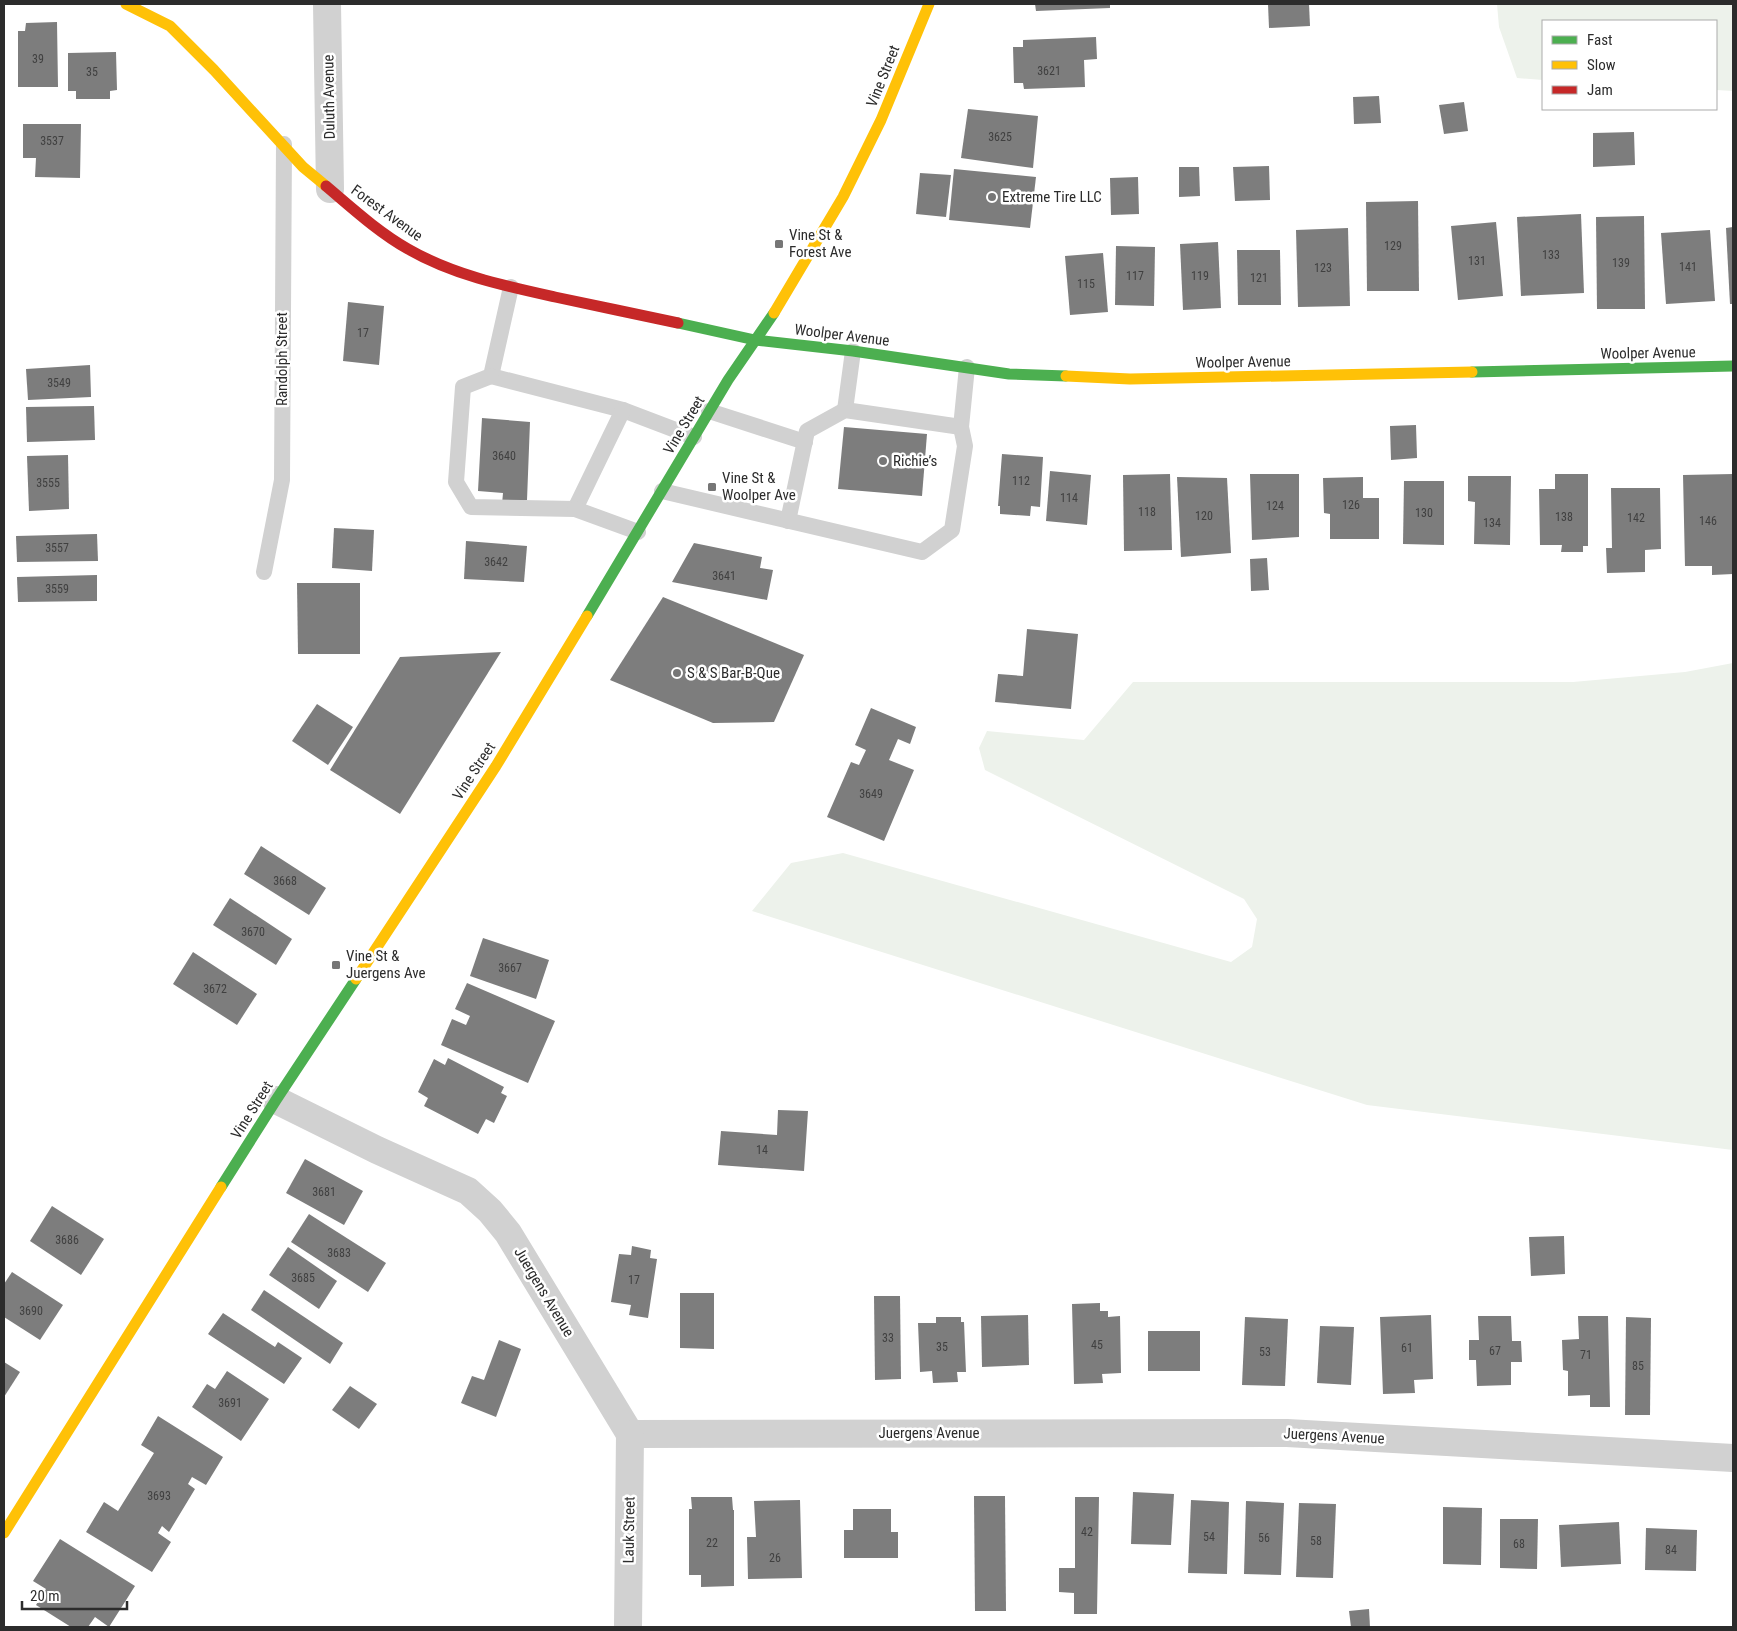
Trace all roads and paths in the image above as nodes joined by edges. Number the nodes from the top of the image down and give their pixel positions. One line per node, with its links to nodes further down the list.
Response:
1 (126, 4): 4 (main road, Forest Avenue)
2 (327, 4): 5 (street, Duluth Avenue)
3 (929, 4): 7 (main road, Vine Street)
4 (284, 144): 5 (main road, Forest Avenue); 22 (lane, Randolph Street)
5 (330, 189): 6 (main road, Forest Avenue)
6 (511, 287): 7 (main road, Forest Avenue); 11 (lane)
7 (755, 340): 8 (main road, Woolper Avenue); 14 (main road, Vine Street)
8 (853, 351): 10 (main road, Woolper Avenue); 13 (lane)
9 (1733, 366): 10 (main road, Woolper Avenue)
10 (967, 368): 15 (lane)
11 (491, 376): 12 (lane); 19 (lane)
12 (623, 410): 16 (lane); 19 (lane)
13 (845, 410): 15 (lane); 17 (lane)
14 (710, 411): 16 (main road, Vine Street); 17 (lane)
15 (960, 427): 20 (lane)
16 (694, 437): 18 (main road, Vine Street)
17 (805, 442): 20 (lane)
18 (662, 491): 20 (lane); 21 (main road, Vine Street)
19 (575, 509): 21 (lane)
20 (788, 521)
21 (638, 532): 23 (main road, Vine Street)
22 (264, 572)
23 (276, 1100): 24 (street, Juergens Avenue); 26 (main road, Vine Street)
24 (630, 1434): 25 (street, Juergens Avenue); 27 (street, Lauk Street)
25 (1733, 1458)
26 (4, 1533)
27 (628, 1627)

